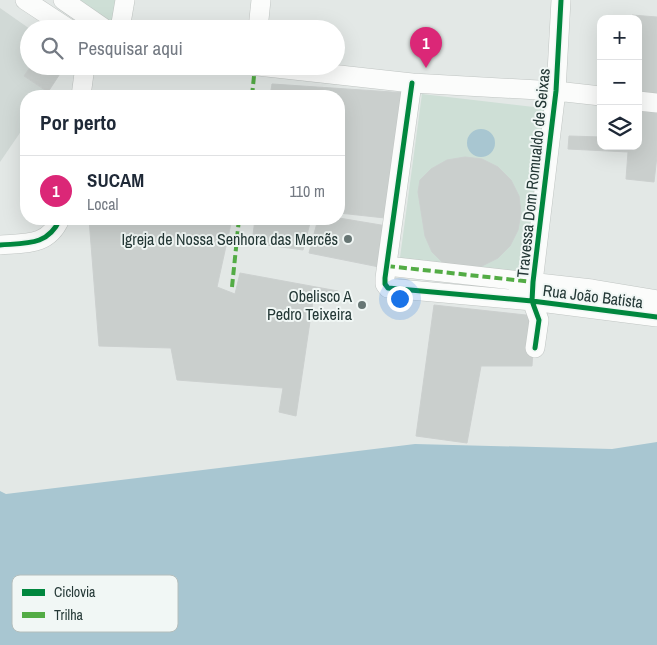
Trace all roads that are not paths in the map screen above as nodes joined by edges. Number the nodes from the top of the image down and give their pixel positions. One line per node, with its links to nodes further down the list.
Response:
1 (25, 0): 6 (street)
2 (64, 0): 7 (street)
3 (125, 0): 8 (street)
4 (261, 0): 9 (street)
5 (561, 0): 14 (street, Travessa Dom Romualdo de Seixas)
6 (56, 20)
7 (89, 20)
8 (122, 20)
9 (259, 20)
10 (84, 75): 13 (street)
11 (345, 75): 12 (street)
12 (412, 82): 14 (street); 20 (street)
13 (82, 90)
14 (556, 91): 15 (street); 21 (street, Travessa Dom Romualdo de Seixas)
15 (597, 96)
16 (642, 101): 17 (street)
17 (657, 103)
18 (57, 225): 19 (street)
19 (0, 245)
20 (386, 272): 21 (street); 24 (street, Rua João Batista)
21 (533, 282): 22 (street); 24 (street, Travessa Dom Romualdo de Seixas)
22 (617, 293): 23 (street); 25 (street)
23 (657, 300)
24 (532, 301): 25 (street, Rua João Batista); 27 (street, Travessa Dom Romualdo de Seixas)
25 (616, 312): 26 (street, Rua João Batista)
26 (657, 317)
27 (535, 348)

